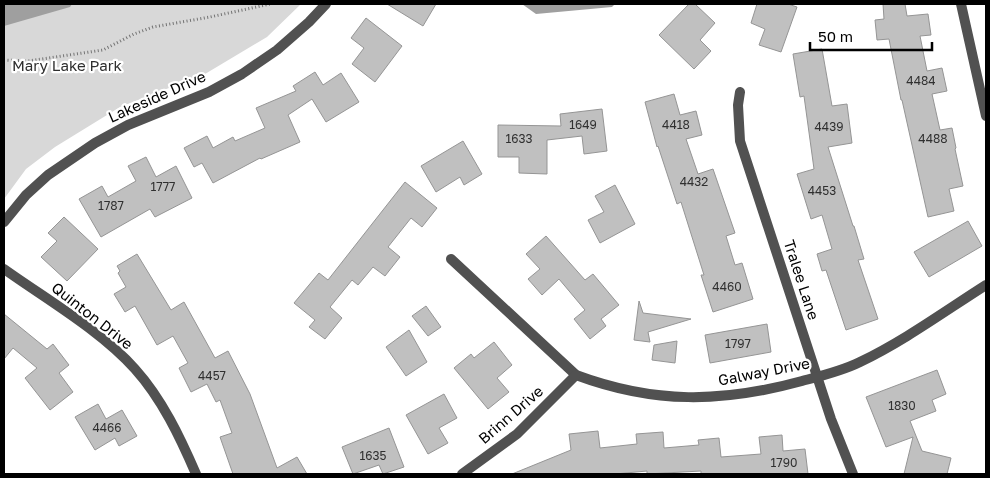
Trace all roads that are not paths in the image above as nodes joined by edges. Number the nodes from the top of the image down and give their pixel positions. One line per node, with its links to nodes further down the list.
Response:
1 (326, 4): 5 (street, Lakeside Drive)
2 (960, 4): 4 (street)
3 (740, 92): 10 (street, Tralee Lane)
4 (986, 116)
5 (4, 222)
6 (451, 259): 9 (street, Galway Drive)
7 (4, 269): 11 (street, Quinton Drive)
8 (986, 285): 10 (street, Galway Drive)
9 (576, 375): 10 (street, Galway Drive); 12 (street, Brinn Drive)
10 (817, 377): 13 (street, Tralee Lane)
11 (196, 474)
12 (462, 474)
13 (853, 474)

